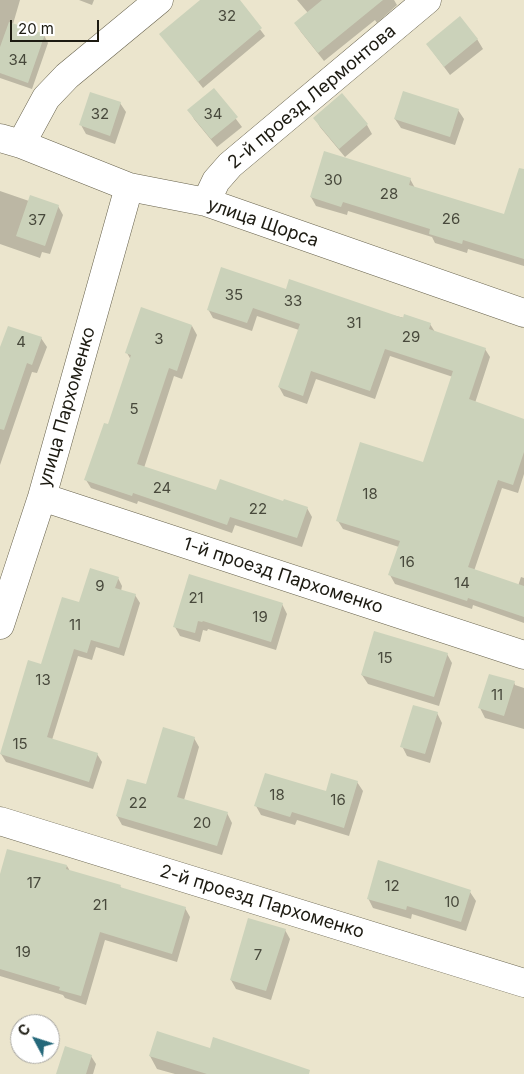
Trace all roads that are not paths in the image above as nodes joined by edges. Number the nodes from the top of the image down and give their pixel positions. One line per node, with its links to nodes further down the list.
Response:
1 (159, 0): 3 (street)
2 (427, 0): 5 (street, 2-й проезд Лермонтова)
3 (10, 141): 4 (street, улица Щорса)
4 (129, 187): 5 (street, улица Щорса); 7 (street, улица Пархоменко)
5 (206, 202): 6 (street, улица Щорса)
6 (524, 313)
7 (42, 497): 8 (street, улица Пархоменко); 9 (street, 1-й проезд Пархоменко)
8 (0, 625)
9 (524, 655)
10 (0, 821): 11 (street, 2-й проезд Пархоменко)
11 (524, 983)

